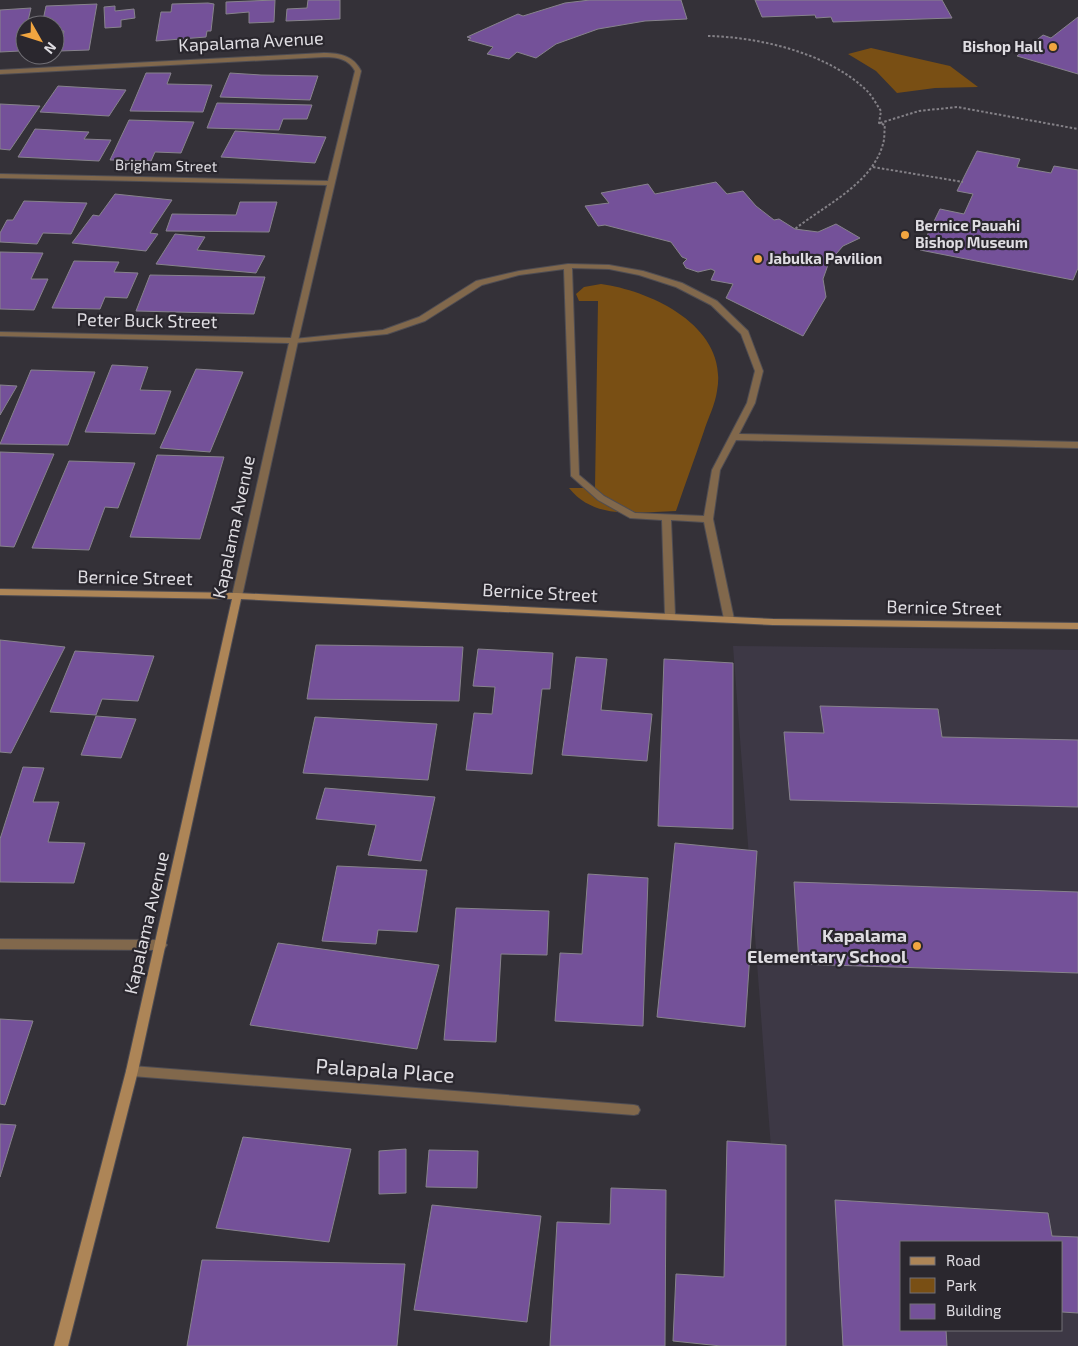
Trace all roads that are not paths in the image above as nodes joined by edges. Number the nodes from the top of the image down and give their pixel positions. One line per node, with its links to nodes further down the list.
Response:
1 (0, 72): 3 (street, Kapalama Avenue)
2 (0, 176): 3 (street, Brigham Street)
3 (332, 183): 6 (street, Kapalama Avenue)
4 (568, 266): 6 (street, Peter Buck Street); 7 (street, Peter Buck Street); 9 (street)
5 (0, 334): 6 (street, Peter Buck Street)
6 (294, 342): 12 (street, Kapalama Avenue)
7 (735, 436): 8 (street); 10 (street, Peter Buck Street)
8 (1078, 445)
9 (666, 517): 10 (street); 13 (street)
10 (708, 520): 14 (street)
11 (0, 592): 12 (street, Bernice Street)
12 (237, 596): 13 (street, Bernice Street); 17 (street, Kapalama Avenue)
13 (670, 615): 14 (street, Bernice Street)
14 (729, 619): 15 (street, Bernice Street)
15 (1078, 626)
16 (0, 944): 17 (street)
17 (160, 945): 18 (street, Kapalama Avenue)
18 (132, 1071): 19 (street, Palapala Place); 20 (street, Kapalama Avenue)
19 (634, 1110)
20 (61, 1346)

